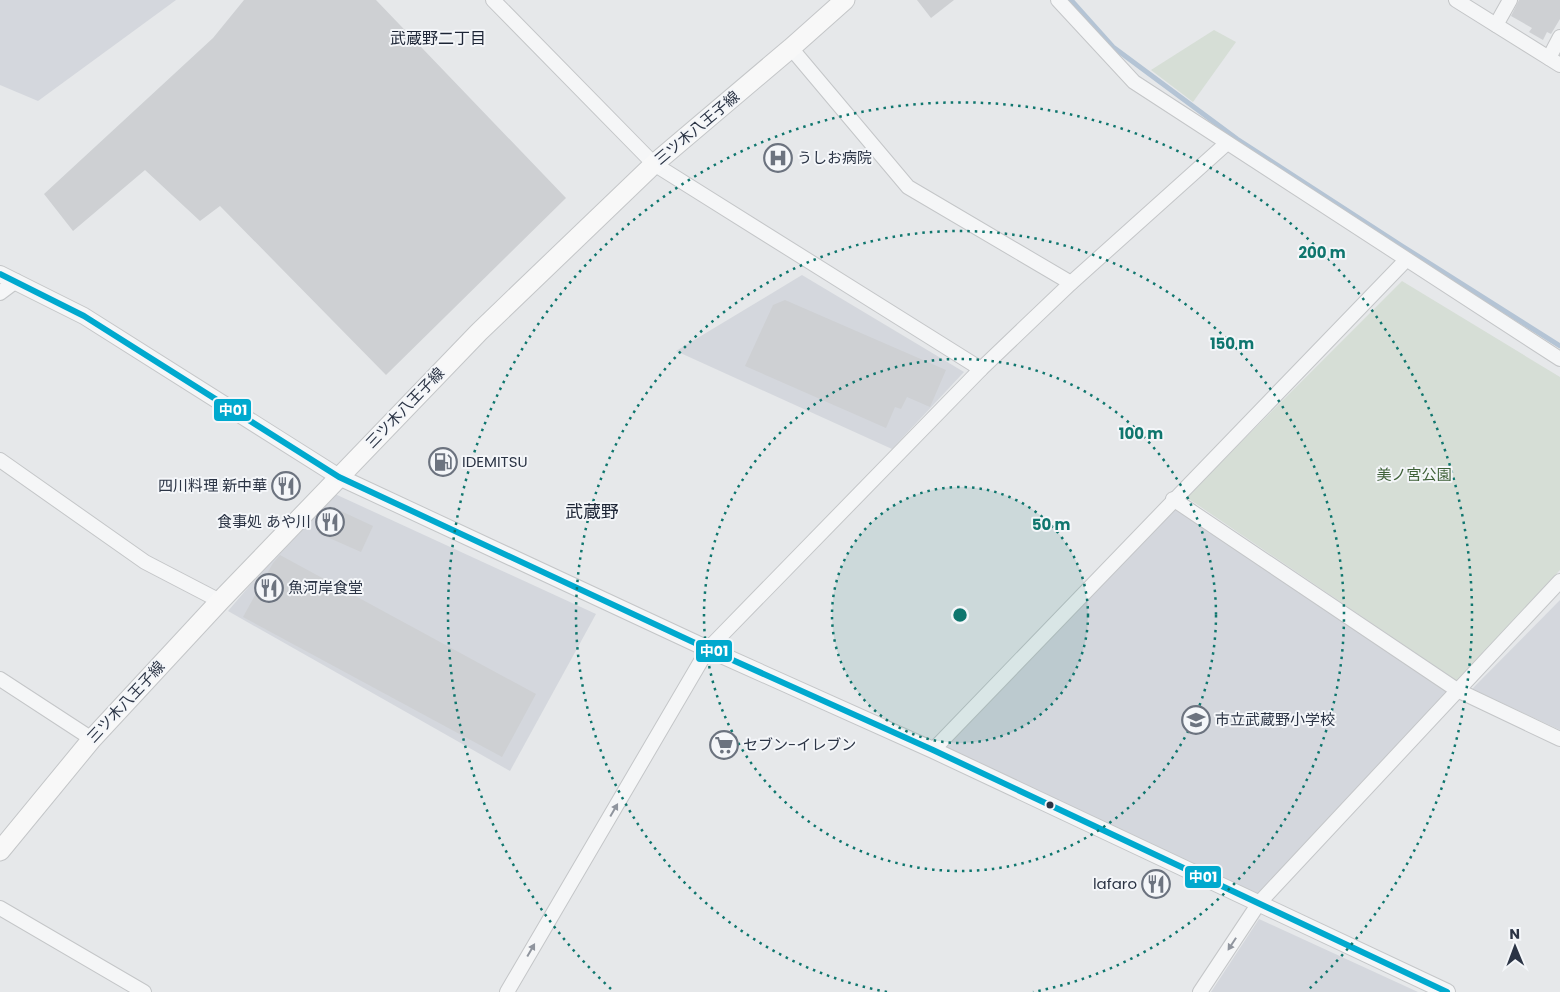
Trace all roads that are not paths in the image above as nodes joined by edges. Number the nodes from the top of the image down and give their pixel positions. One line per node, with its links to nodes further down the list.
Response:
1 (493, 0): 11 (street)
2 (845, 0): 8 (main road, 三ツ木八王子線)
3 (1058, 0): 10 (street)
4 (1456, 0): 6 (street)
5 (1510, 0): 6 (street)
6 (1496, 25): 9 (street)
7 (1560, 37): 9 (street)
8 (791, 48): 11 (main road, 三ツ木八王子線); 15 (street)
9 (1555, 61)
10 (1227, 142): 12 (street); 15 (street)
11 (654, 164): 18 (street); 20 (main road, 三ツ木八王子線)
12 (1406, 260): 17 (street); 21 (street)
13 (0, 274): 14 (street)
14 (16, 281): 16 (street); 20 (street)
15 (1071, 283): 18 (street)
16 (0, 294)
17 (1560, 359)
18 (981, 369): 24 (street)
19 (0, 460): 23 (street)
20 (339, 477): 23 (main road, 三ツ木八王子線); 24 (street)
21 (1173, 499): 26 (street); 29 (street)
22 (1560, 581): 26 (street)
23 (220, 601): 27 (main road, 三ツ木八王子線)
24 (708, 649): 29 (street); 34 (street, one-way to 24)
25 (0, 678): 27 (street)
26 (1457, 690): 28 (street); 31 (street)
27 (92, 738): 30 (main road, 三ツ木八王子線)
28 (1560, 739)
29 (933, 750): 31 (street)
30 (0, 851)
31 (1259, 903): 35 (street, one-way to 35); 36 (street)
32 (0, 908): 33 (street)
33 (144, 992)
34 (507, 992)
35 (1200, 992)
36 (1447, 992)

